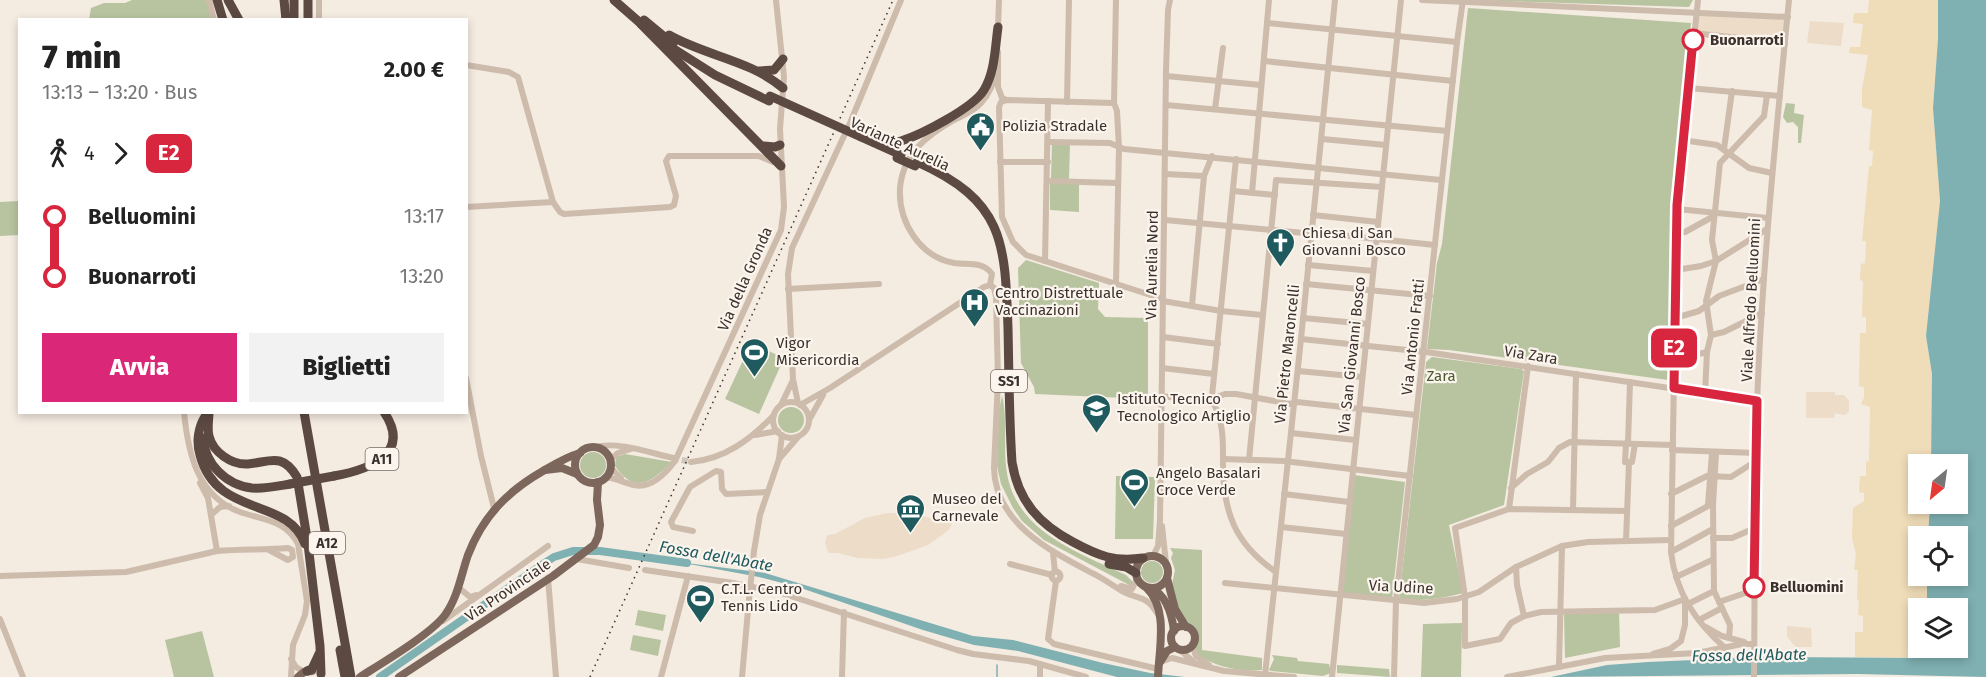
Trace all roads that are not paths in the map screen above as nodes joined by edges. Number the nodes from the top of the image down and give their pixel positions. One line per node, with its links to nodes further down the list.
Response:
1 (209, 0): 29 (street)
2 (217, 0): 30 (highway)
3 (228, 0): 31 (highway, bridge)
4 (234, 0): 32 (highway)
5 (286, 0): 33 (highway)
6 (294, 0): 34 (highway)
7 (308, 0): 35 (highway)
8 (319, 0): 36 (street)
9 (614, 0): 37 (highway, Variante Aurelia / SS1)
10 (621, 0): 37 (highway, Variante Aurelia / SS1)
11 (776, 0): 46 (street, Via della Gronda)
12 (901, 0): 132 (street)
13 (999, 0): 39 (street)
14 (1070, 0): 64 (street)
15 (1116, 0): 65 (street)
16 (1165, 0): 25 (street, Via Aurelia Nord)
17 (1170, 0): 25 (street, Via Aurelia Nord)
18 (1269, 0): 38 (street)
19 (1335, 0): 40 (street, Via Pietro Maroncelli)
20 (1401, 0): 42 (street, Via San Giovanni Bosco)
21 (1422, 0): 24 (street)
22 (1697, 0): 26 (street); 27 (street)
23 (1790, 0): 28 (street, Viale Alfredo Belluomini)
24 (1463, 1): 26 (street); 43 (street, Via Antonio Fratti)
25 (1168, 10): 53 (street, Via Aurelia Nord)
26 (1687, 13): 27 (street)
27 (1696, 13): 28 (street); 41 (street)
28 (1788, 17): 44 (street, Viale Alfredo Belluomini)
29 (214, 18)
30 (222, 18)
31 (237, 18)
32 (238, 18)
33 (286, 18)
34 (294, 18)
35 (308, 18)
36 (319, 18)
37 (641, 21): 51 (highway); 74 (highway, Variante Aurelia / SS1, bridge); 81 (highway)
38 (1267, 23): 40 (street); 47 (street)
39 (998, 27): 49 (street); 78 (highway)
40 (1332, 29): 42 (street); 50 (street, Via Pietro Maroncelli)
41 (1694, 33): 44 (street); 58 (street)
42 (1397, 36): 43 (street); 52 (street, Via San Giovanni Bosco)
43 (1457, 42): 55 (street, Via Antonio Fratti)
44 (1785, 43): 61 (street, Viale Alfredo Belluomini)
45 (1223, 48): 54 (street)
46 (783, 59): 51 (highway); 57 (street, Via della Gronda)
47 (1264, 61): 50 (street); 56 (street)
48 (468, 65): 106 (street)
49 (998, 66): 62 (street); 131 (street)
50 (1328, 68): 52 (street); 71 (street, Via Pietro Maroncelli)
51 (759, 71): 57 (highway)
52 (1393, 74): 55 (street); 72 (street, Via San Giovanni Bosco)
53 (1166, 76): 54 (street); 66 (street, Via Aurelia Nord)
54 (1219, 80): 56 (street); 67 (street)
55 (1452, 81): 73 (street, Via Antonio Fratti)
56 (1261, 85): 68 (street)
57 (783, 88): 79 (street, Via della Gronda)
58 (1688, 88): 59 (street); 76 (street)
59 (1732, 92): 60 (street); 83 (street)
60 (1767, 95): 61 (street); 69 (street)
61 (1779, 96): 70 (street, Viale Alfredo Belluomini)
62 (1007, 100): 63 (street); 89 (street)
63 (1048, 101): 64 (street); 77 (street)
64 (1067, 102): 65 (street)
65 (1113, 103): 82 (street)
66 (1166, 105): 67 (street); 84 (street, Via Aurelia Nord)
67 (1215, 109): 68 (street)
68 (1258, 113): 71 (street); 88 (street)
69 (1764, 116): 70 (street); 83 (street)
70 (1777, 117): 94 (street, Viale Alfredo Belluomini)
71 (1323, 119): 72 (street); 75 (street, Via Pietro Maroncelli)
72 (1388, 125): 73 (street); 80 (street, Via San Giovanni Bosco)
73 (1447, 131): 98 (street, Via Antonio Fratti)
74 (859, 139): 78 (highway, Variante Aurelia / SS1); 85 (highway, Variante Aurelia / SS1)
75 (1322, 139): 80 (street); 93 (street, Via Pietro Maroncelli)
76 (1682, 140): 83 (street); 108 (street)
77 (1048, 141): 82 (street); 90 (street)
78 (873, 142): 85 (highway, Variante Aurelia / SS1)
79 (780, 145): 81 (highway); 92 (street, Via della Gronda)
80 (1386, 145): 96 (street, Via San Giovanni Bosco)
81 (764, 146): 92 (highway)
82 (1119, 148): 84 (street); 101 (street)
83 (1727, 151): 94 (street); 109 (street)
84 (1165, 153): 86 (street); 95 (street, Via Aurelia Nord)
85 (899, 156): 91 (highway, Variante Aurelia / SS1, bridge)
86 (1212, 156): 87 (street); 97 (street)
87 (1236, 159): 88 (street); 103 (street)
88 (1254, 161): 93 (street); 104 (street)
89 (1000, 162): 90 (street); 122 (street)
90 (1048, 162): 99 (street)
91 (916, 164): 246 (highway, Variante Aurelia / SS1); 259 (highway, Variante Aurelia / SS1)
92 (781, 167): 106 (street); 211 (street, Via della Gronda)
93 (1318, 168): 96 (street); 100 (street, Via Pietro Maroncelli)
94 (1772, 173): 111 (street, Viale Alfredo Belluomini)
95 (1165, 174): 97 (street); 112 (street, Via Aurelia Nord)
96 (1383, 175): 98 (street); 102 (street, Via San Giovanni Bosco)
97 (1204, 176): 114 (street)
98 (1442, 180): 121 (street, Via Antonio Fratti)
99 (1047, 181): 101 (street); 122 (street)
100 (1317, 182): 102 (street); 105 (street); 110 (street, Via Pietro Maroncelli)
101 (1118, 183): 128 (street)
102 (1382, 187): 113 (street, Via San Giovanni Bosco)
103 (1233, 191): 104 (street); 115 (street)
104 (1252, 193): 105 (street)
105 (1275, 195): 117 (street)
106 (553, 202): 107 (street)
107 (468, 207)
108 (1677, 209): 109 (street); 119 (street)
109 (1714, 214): 111 (street); 119 (street); 123 (street)
110 (1313, 215): 113 (street); 118 (street, Via Pietro Maroncelli)
111 (1768, 218): 116 (street, Viale Alfredo Belluomini)
112 (1165, 220): 114 (street); 135 (street, Via Aurelia Nord)
113 (1378, 222): 120 (street, Via San Giovanni Bosco)
114 (1199, 223): 115 (street); 136 (street)
115 (1230, 227): 117 (street); 138 (street)
116 (1767, 229): 123 (street); 127 (street, Viale Alfredo Belluomini)
117 (1272, 230): 118 (street); 140 (street)
118 (1311, 232): 120 (street); 124 (street, Via Pietro Maroncelli)
119 (1676, 233): 125 (street)
120 (1377, 239): 121 (street); 126 (street, Via San Giovanni Bosco)
121 (1435, 245): 134 (street, Via Antonio Fratti)
122 (1045, 261): 128 (street)
123 (1716, 261): 125 (street); 137 (street)
124 (1308, 265): 126 (street); 130 (street, Via Pietro Maroncelli)
125 (1676, 270): 142 (street)
126 (1373, 271): 133 (street, Via San Giovanni Bosco)
127 (1764, 279): 137 (street); 139 (street, Viale Alfredo Belluomini)
128 (1116, 283): 135 (street)
129 (879, 284): 132 (street)
130 (1306, 284): 133 (street); 141 (street, Via Pietro Maroncelli)
131 (990, 285): 161 (street); 243 (street)
132 (788, 289): 158 (street)
133 (1371, 291): 134 (street); 143 (street, Via San Giovanni Bosco)
134 (1430, 296): 149 (street, Via Antonio Fratti)
135 (1163, 300): 136 (street); 145 (street, Via Aurelia Nord)
136 (1192, 305): 138 (street)
137 (1707, 307): 142 (street); 144 (street)
138 (1221, 311): 140 (street); 147 (street)
139 (1762, 313): 144 (street); 167 (street, Viale Alfredo Belluomini)
140 (1262, 315): 165 (street)
141 (1303, 318): 143 (street); 146 (street, Via Pietro Maroncelli)
142 (1675, 318): 151 (street)
143 (1368, 324): 148 (street, Via San Giovanni Bosco)
144 (1711, 335): 150 (street)
145 (1163, 337): 147 (street); 153 (street, Via Aurelia Nord)
146 (1301, 339): 148 (street, Via Zara); 154 (street, Via Pietro Maroncelli)
147 (1218, 344): 155 (street)
148 (1365, 346): 149 (street, Via Zara); 157 (street, Via San Giovanni Bosco)
149 (1423, 352): 152 (street, Via Zara); 180 (street, Via Antonio Fratti)
150 (1707, 352): 151 (street); 163 (street)
151 (1674, 360): 162 (street)
152 (1528, 366): 156 (street, Via Zara); 212 (street)
153 (1162, 368): 155 (street); 164 (street, Via Aurelia Nord)
154 (1298, 371): 157 (street); 168 (street, Via Pietro Maroncelli)
155 (1215, 374): 166 (street)
156 (1576, 374): 159 (street, Via Zara); 187 (street)
157 (1362, 377): 171 (street, Via San Giovanni Bosco)
158 (793, 379): 169 (street); 170 (street)
159 (1630, 382): 162 (street, Via Zara); 188 (street)
160 (468, 388): 216 (street)
161 (830, 388): 169 (street); 181 (street)
162 (1674, 388): 163 (street, Via Zara); 190 (street)
163 (1705, 393): 167 (street, Via Zara)
164 (1162, 396): 166 (street); 228 (street, Via Aurelia Nord)
165 (1254, 399): 166 (street); 168 (street); 198 (street)
166 (1213, 400): 197 (street)
167 (1757, 401): 194 (street, Viale Alfredo Belluomini)
168 (1294, 402): 171 (street); 183 (street, Via Pietro Maroncelli)
169 (799, 404): 170 (street); 181 (street)
170 (781, 405): 179 (street)
171 (1359, 409): 180 (street); 186 (street, Via San Giovanni Bosco)
172 (184, 414): 208 (street)
173 (207, 414): 244 (highway)
174 (208, 414): 178 (highway, A11, bridge)
175 (208, 414): 244 (highway)
176 (298, 414): 298 (highway, A12)
177 (304, 414): 298 (highway, A12)
178 (385, 414)
179 (774, 415): 182 (street); 184 (street)
180 (1416, 415): 206 (street, Via Antonio Fratti)
181 (809, 420): 185 (street)
182 (780, 433): 184 (street); 185 (street); 196 (street)
183 (1291, 433): 186 (street); 201 (street, Via Pietro Maroncelli)
184 (754, 436): 200 (street)
185 (799, 436): 196 (street)
186 (1355, 440): 204 (street, Via San Giovanni Bosco)
187 (1575, 442): 188 (street); 212 (street); 225 (street)
188 (1629, 443): 190 (street); 226 (street)
189 (595, 447): 191 (street); 192 (main road); 202 (main road)
190 (1673, 447): 193 (street); 215 (street)
191 (631, 449): 195 (street); 202 (street)
192 (580, 453): 203 (main road); 205 (main road)
193 (1714, 453): 194 (street); 207 (street)
194 (1756, 453): 199 (street, Viale Alfredo Belluomini)
195 (673, 458)
196 (779, 459): 213 (street)
197 (1223, 459): 198 (street); 254 (street)
198 (1249, 460): 201 (street)
199 (1756, 461): 207 (street); 231 (street, Viale Alfredo Belluomini)
200 (691, 462)
201 (1288, 463): 204 (street); 214 (street, Via Pietro Maroncelli)
202 (610, 464): 210 (main road); 211 (street)
203 (544, 470): 205 (main road); 218 (main road)
204 (1353, 470): 206 (street); 219 (street, Via San Giovanni Bosco)
205 (577, 474): 209 (main road)
206 (1410, 476): 272 (street, Via Antonio Fratti)
207 (1712, 476): 215 (street); 221 (street)
208 (199, 477): 217 (street); 227 (street)
209 (584, 480): 210 (main road); 220 (main road, Via Provinciale)
210 (602, 480): 211 (street, Via della Gronda); 220 (main road, Via Provinciale)
211 (627, 482)
212 (1511, 488): 224 (street)
213 (767, 492): 233 (street); 307 (street, bridge)
214 (1284, 494): 219 (street); 230 (street, Via Pietro Maroncelli)
215 (1671, 494): 229 (street)
216 (490, 495): 218 (street); 223 (street)
217 (217, 498): 222 (street); 227 (street)
218 (503, 499): 223 (main road)
219 (1349, 502): 234 (street, Via San Giovanni Bosco)
220 (597, 504): 245 (main road, Via Provinciale)
221 (1711, 505): 229 (street); 232 (street)
222 (229, 506): 227 (street); 291 (street)
223 (494, 508): 264 (main road)
224 (1509, 509): 225 (street); 271 (street)
225 (1573, 510): 226 (street)
226 (1627, 511): 237 (street)
227 (211, 514): 241 (street)
228 (1160, 520): 246 (street, Via Aurelia Nord); 249 (street, Via Aurelia Nord)
229 (1671, 526): 236 (street)
230 (1281, 527): 234 (street); 254 (street, Via Pietro Maroncelli)
231 (1755, 528): 235 (street); 267 (street, Viale Alfredo Belluomini)
232 (1713, 529): 235 (street); 242 (street)
233 (693, 531)
234 (1346, 534): 270 (street, Via San Giovanni Bosco)
235 (1713, 538): 247 (street)
236 (1671, 540): 237 (street, Via Udine); 242 (street)
237 (1626, 541): 239 (street, Via Udine)
238 (548, 546): 269 (street)
239 (1562, 546): 251 (street, Via Udine); 276 (street)
240 (269, 550): 241 (street)
241 (217, 551): 257 (street)
242 (1671, 552): 260 (street)
243 (1053, 553): 248 (street); 256 (street)
244 (308, 554): 287 (highway)
245 (581, 556): 252 (street); 261 (main road, Via Provinciale)
246 (1148, 557): 249 (main road); 259 (main road)
247 (1712, 560): 260 (street); 268 (street)
248 (1070, 562): 255 (street); 256 (street)
249 (1166, 563): 262 (main road)
250 (1010, 564): 256 (street)
251 (1516, 567): 271 (street, Via Udine); 277 (street)
252 (629, 568)
253 (645, 570): 258 (street)
254 (1276, 572): 266 (street, Via Pietro Maroncelli)
255 (1095, 574): 259 (street); 278 (street)
256 (1056, 575): 295 (street)
257 (0, 576)
258 (688, 576): 275 (street); 306 (street)
259 (1136, 576): 265 (main road, SS1)
260 (1676, 577): 273 (street)
261 (548, 578): 304 (main road, Via Provinciale); 305 (street)
262 (1167, 578): 265 (main road); 282 (main road)
263 (1225, 583): 266 (street, Via Udine)
264 (458, 587): 269 (street); 281 (main road)
265 (1149, 587): 278 (main road); 283 (main road, SS1)
266 (1274, 588): 270 (street, Via Udine); 299 (street, Via Pietro Maroncelli)
267 (1754, 590): 274 (street); 285 (street, Viale Alfredo Belluomini)
268 (1714, 591): 273 (street); 274 (street)
269 (483, 593): 281 (street)
270 (1340, 596): 272 (street, Via Udine); 312 (street, Via San Giovanni Bosco)
271 (1465, 597): 272 (street, Via Udine); 277 (street)
272 (1396, 601): 313 (street, Via Antonio Fratti)
273 (1686, 601): 276 (street); 280 (street); 290 (street)
274 (1721, 605): 280 (street); 284 (street)
275 (844, 612): 292 (street); 308 (street)
276 (1561, 612): 277 (street); 294 (street)
277 (1524, 616)
278 (1160, 617): 288 (main road); 295 (main road)
279 (0, 619): 301 (street)
280 (1699, 622): 284 (street); 289 (street)
281 (437, 624): 303 (main road)
282 (1186, 627): 283 (main road); 286 (main road)
283 (1174, 631): 288 (main road, SS1)
284 (1729, 638): 285 (street)
285 (1752, 644): 289 (street); 315 (street, Viale Alfredo Belluomini)
286 (1192, 645): 288 (main road); 296 (street)
287 (320, 646): 297 (highway); 300 (highway)
288 (1176, 646): 293 (street); 295 (main road)
289 (1725, 648): 290 (street)
290 (1653, 654): 294 (street)
291 (291, 659): 297 (street); 302 (street)
292 (1040, 664): 309 (street); 310 (street)
293 (1196, 664): 295 (street); 296 (street)
294 (1558, 667): 314 (street)
295 (1159, 669)
296 (1214, 669): 299 (street)
297 (303, 673): 300 (main road)
298 (348, 675)
299 (1265, 675): 311 (street)
300 (322, 676)
301 (23, 677)
302 (291, 677)
303 (360, 677)
304 (399, 677)
305 (556, 677)
306 (661, 677)
307 (742, 677)
308 (842, 677)
309 (1040, 677)
310 (1086, 677)
311 (1294, 677)
312 (1332, 677)
313 (1394, 677)
314 (1507, 677)
315 (1754, 677)

